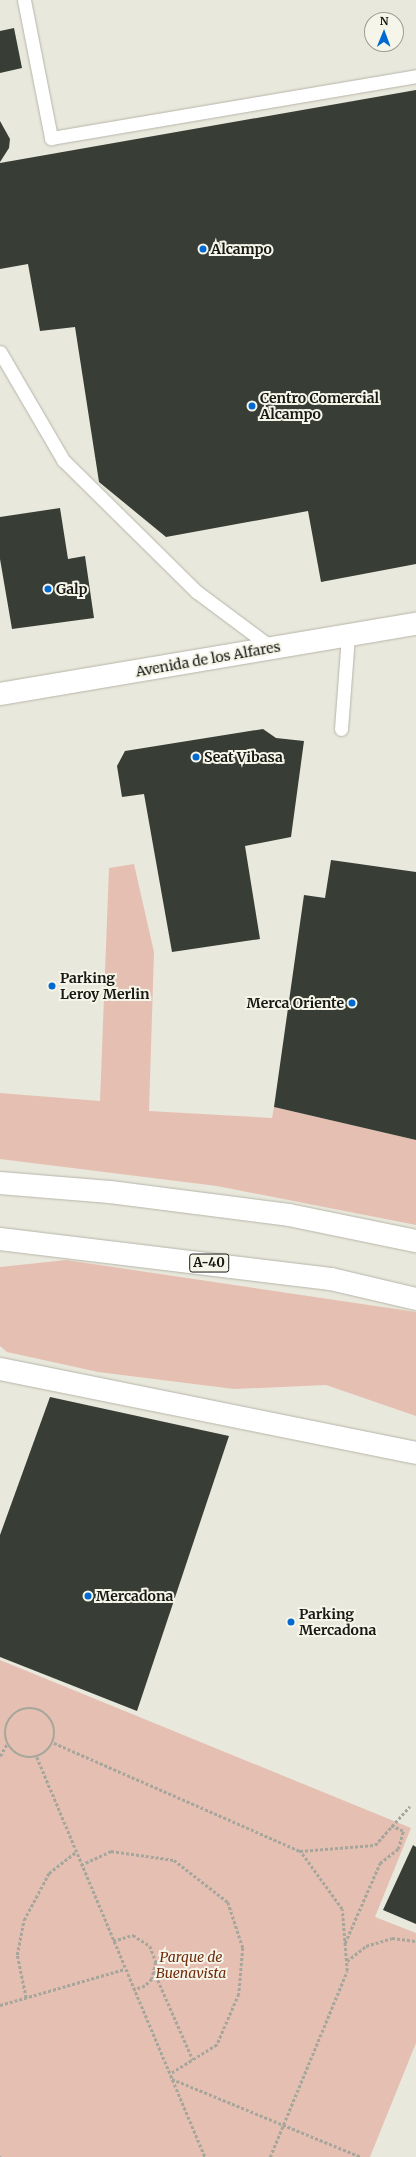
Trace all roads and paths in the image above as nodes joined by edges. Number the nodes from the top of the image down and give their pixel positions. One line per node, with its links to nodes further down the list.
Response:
1 (24, 0): 2 (lane)
2 (416, 76)
3 (0, 352): 6 (lane)
4 (416, 624): 5 (main road, Avenida de los Alfares)
5 (348, 635): 6 (main road, Avenida de los Alfares); 8 (lane)
6 (272, 648): 7 (main road, Avenida de los Alfares)
7 (0, 694)
8 (341, 730)
9 (0, 1182): 11 (main road)
10 (0, 1240): 12 (main road, A-40)
11 (416, 1241)
12 (416, 1299)
13 (0, 1369): 14 (main road)
14 (416, 1453)
15 (54, 1743): 16 (path); 18 (path); 21 (path)
16 (7, 1744): 17 (path); 18 (path)
17 (0, 1756)
18 (37, 1757): 22 (path)
19 (410, 1806): 20 (path)
20 (392, 1826): 21 (path); 26 (path)
21 (300, 1851): 26 (path)
22 (76, 1852): 23 (path); 31 (path)
23 (81, 1865): 24 (path); 33 (path)
24 (113, 1941): 28 (path); 29 (path)
25 (416, 1941): 27 (path)
26 (345, 1944): 27 (path)
27 (346, 1962): 36 (path)
28 (125, 1969): 30 (path); 31 (path)
29 (154, 1971): 30 (path); 33 (path)
30 (134, 1990): 34 (path)
31 (26, 1998): 32 (path)
32 (0, 2005)
33 (194, 2060): 34 (path)
34 (170, 2074): 35 (path)
35 (172, 2079): 36 (path); 37 (path)
36 (283, 2125): 38 (path); 39 (path)
37 (204, 2157)
38 (270, 2157)
39 (361, 2157)

